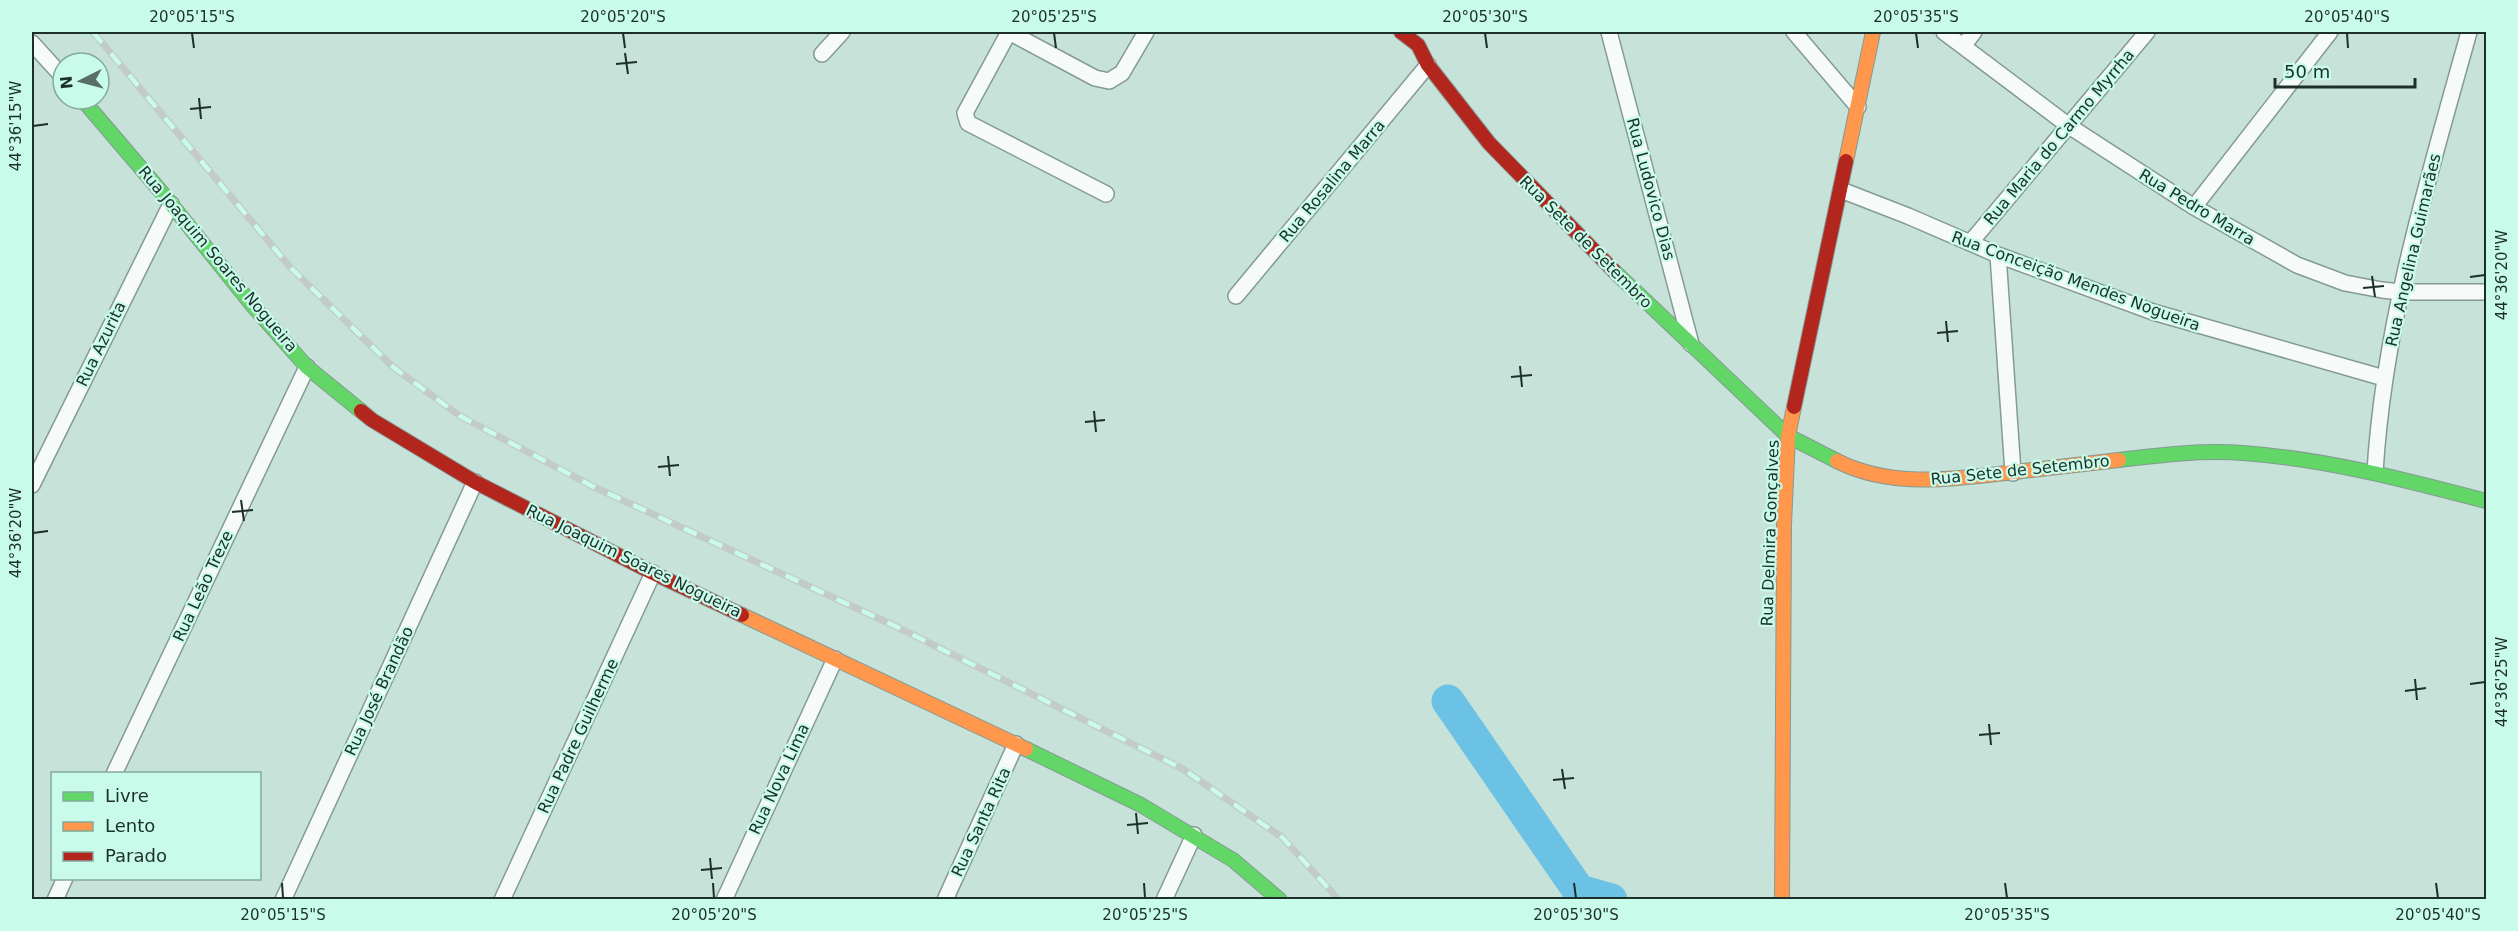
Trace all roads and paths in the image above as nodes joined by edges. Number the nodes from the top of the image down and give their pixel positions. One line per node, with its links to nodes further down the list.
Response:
1 (842, 32): 16 (street)
2 (1009, 32): 3 (street); 23 (street)
3 (1146, 32)
4 (1401, 32): 13 (street)
5 (1609, 32): 31 (street, Rua Ludovico Dias)
6 (1794, 32): 19 (street)
7 (1873, 32): 19 (street, Rua Delmira Gonçalves)
8 (1944, 32): 15 (street, Rua Pedro Marra)
9 (1974, 32): 15 (street)
10 (2147, 32): 21 (street, Rua Maria do Carmo Myrrha)
11 (2330, 32): 25 (street)
12 (2469, 32): 28 (street, Rua Angelina Guimarães)
13 (1415, 38): 18 (street, Rua Sete de Setembro)
14 (32, 43): 17 (street)
15 (1964, 45): 21 (street, Rua Pedro Marra)
16 (822, 54)
17 (51, 64)
18 (1428, 65): 30 (street, Rua Rosalina Marra); 31 (street, Rua Sete de Setembro)
19 (1858, 107): 22 (street, Rua Delmira Gonçalves)
20 (92, 111): 24 (street, Rua Joaquim Soares Nogueira)
21 (2069, 126): 25 (street, Rua Pedro Marra); 26 (street, Rua Maria do Carmo Myrrha)
22 (1841, 190): 26 (street, Rua Conceição Mendes Nogueira); 34 (street, Rua Delmira Gonçalves)
23 (1106, 194)
24 (171, 204): 32 (street, Rua Joaquim Soares Nogueira); 38 (street, Rua Azurita)
25 (2194, 207): 28 (street, Rua Pedro Marra)
26 (1970, 243): 27 (street, Rua Conceição Mendes Nogueira)
27 (1998, 255): 33 (street, Rua Conceição Mendes Nogueira); 35 (street)
28 (2400, 292): 29 (street, Rua Pedro Marra); 33 (street, Rua Angelina Guimarães)
29 (2487, 292)
30 (1236, 296)
31 (1692, 347): 34 (street, Rua Sete de Setembro)
32 (308, 367): 37 (street, Rua Joaquim Soares Nogueira); 43 (street, Rua Leão Treze)
33 (2384, 378): 36 (street, Rua Angelina Guimarães)
34 (1788, 436): 35 (street, Rua Sete de Setembro); 53 (street, Rua Delmira Gonçalves)
35 (2013, 472): 36 (street, Rua Sete de Setembro)
36 (2375, 472): 39 (street, Rua Sete de Setembro)
37 (475, 482): 40 (street, Rua Joaquim Soares Nogueira); 47 (street, Rua José Brandão)
38 (32, 485)
39 (2487, 501)
40 (653, 573): 41 (street, Rua Joaquim Soares Nogueira); 48 (street, Rua Padre Guilherme)
41 (835, 659): 42 (street, Rua Joaquim Soares Nogueira); 49 (street, Rua Nova Lima)
42 (1016, 744): 44 (street, Rua Joaquim Soares Nogueira); 50 (street, Rua Santa Rita)
43 (115, 772)
44 (1194, 835): 51 (street); 52 (street, Rua Joaquim Soares Nogueira)
45 (64, 880): 46 (street)
46 (55, 900)
47 (283, 900)
48 (502, 900)
49 (724, 900)
50 (945, 900)
51 (1164, 900)
52 (1280, 900)
53 (1782, 900)

